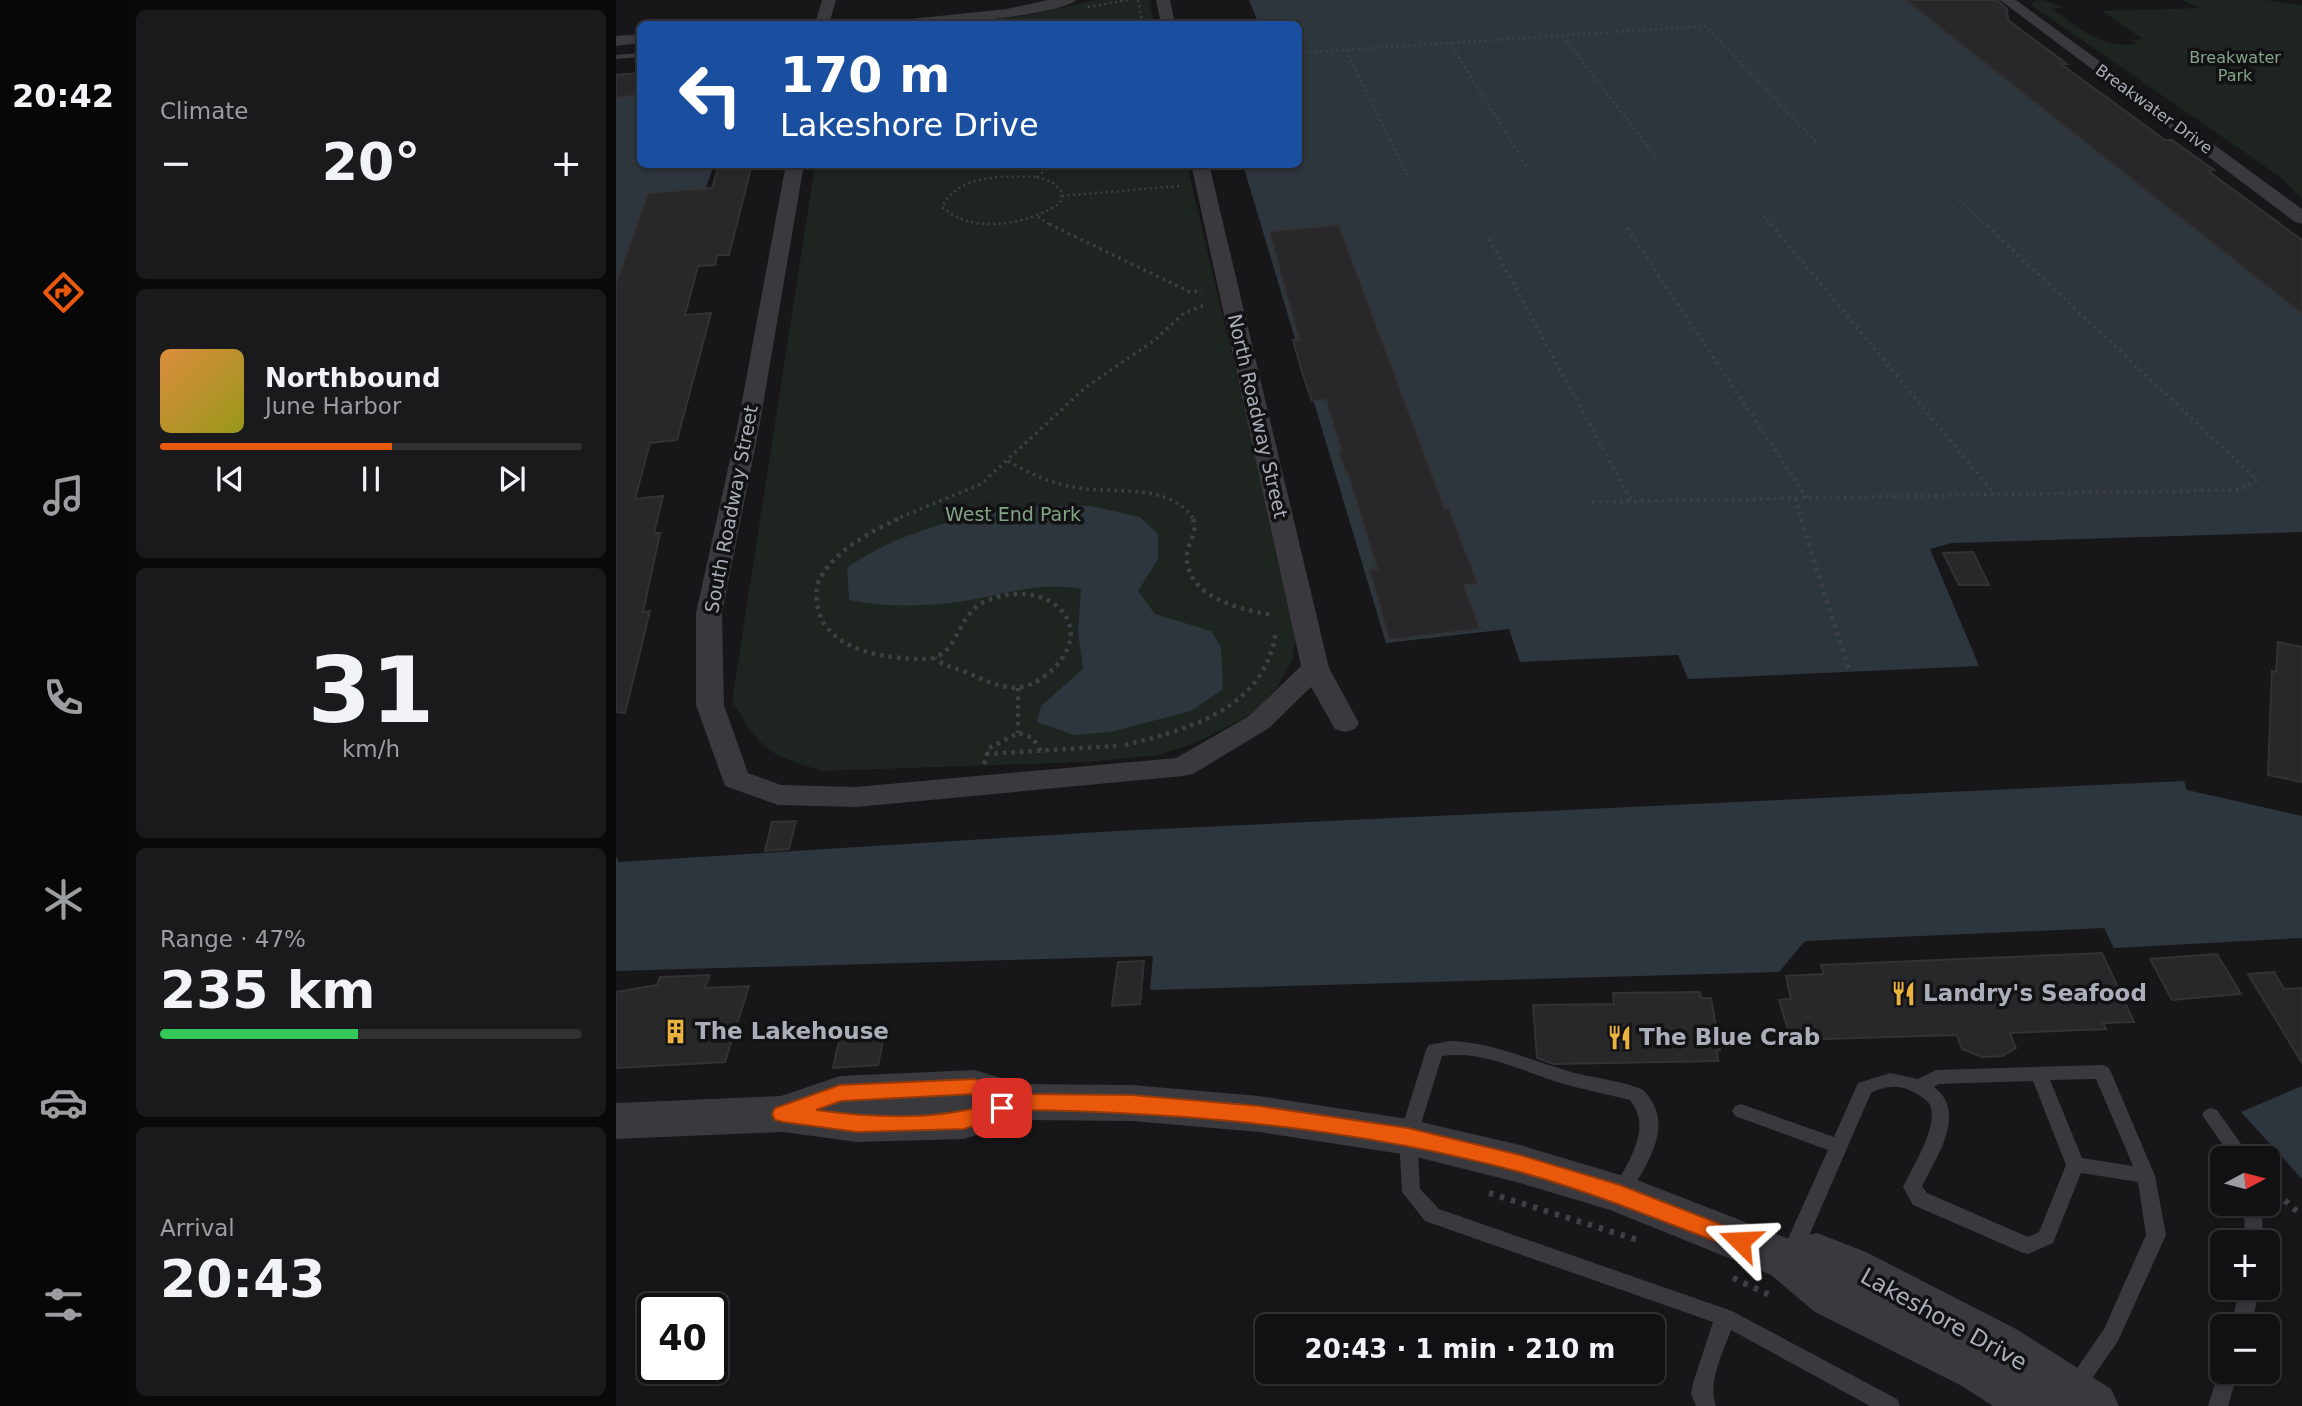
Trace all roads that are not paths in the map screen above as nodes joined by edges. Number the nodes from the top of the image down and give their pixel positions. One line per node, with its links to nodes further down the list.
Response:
1 (829, 0): 5 (street)
2 (1069, 0): 6 (street)
3 (1163, 0): 7 (street)
4 (2008, 0): 16 (street, Breakwater Drive)
5 (823, 21)
6 (929, 21)
7 (1167, 21)
8 (637, 39): 9 (street)
9 (616, 41)
10 (637, 45): 11 (street)
11 (616, 47)
12 (637, 55): 13 (lane)
13 (616, 57)
14 (794, 168): 17 (street, South Roadway Street)
15 (1201, 168): 17 (street, North Roadway Street)
16 (2302, 218)
17 (1315, 668): 18 (street, North Roadway Street)
18 (1345, 723)
19 (2039, 1074): 20 (lane); 27 (lane); 28 (lane)
20 (1920, 1086): 25 (lane); 27 (lane)
21 (1741, 1111): 25 (lane)
22 (2211, 1115): 26 (lane)
23 (616, 1121): 24 (street, Lakeshore Drive)
24 (1408, 1137): 29 (street, Lakeshore Drive); 29 (lane); 31 (lane)
25 (1839, 1146): 30 (lane)
26 (2233, 1146)
27 (2075, 1164): 28 (lane)
28 (2146, 1176): 33 (lane)
29 (1620, 1194): 30 (street, Lakeshore Drive)
30 (1786, 1281): 33 (street, Lakeshore Drive)
31 (1725, 1317): 34 (lane); 35 (lane)
32 (2224, 1384): 36 (lane)
33 (2066, 1402)
34 (1706, 1406)
35 (1890, 1406)
36 (2218, 1406)

